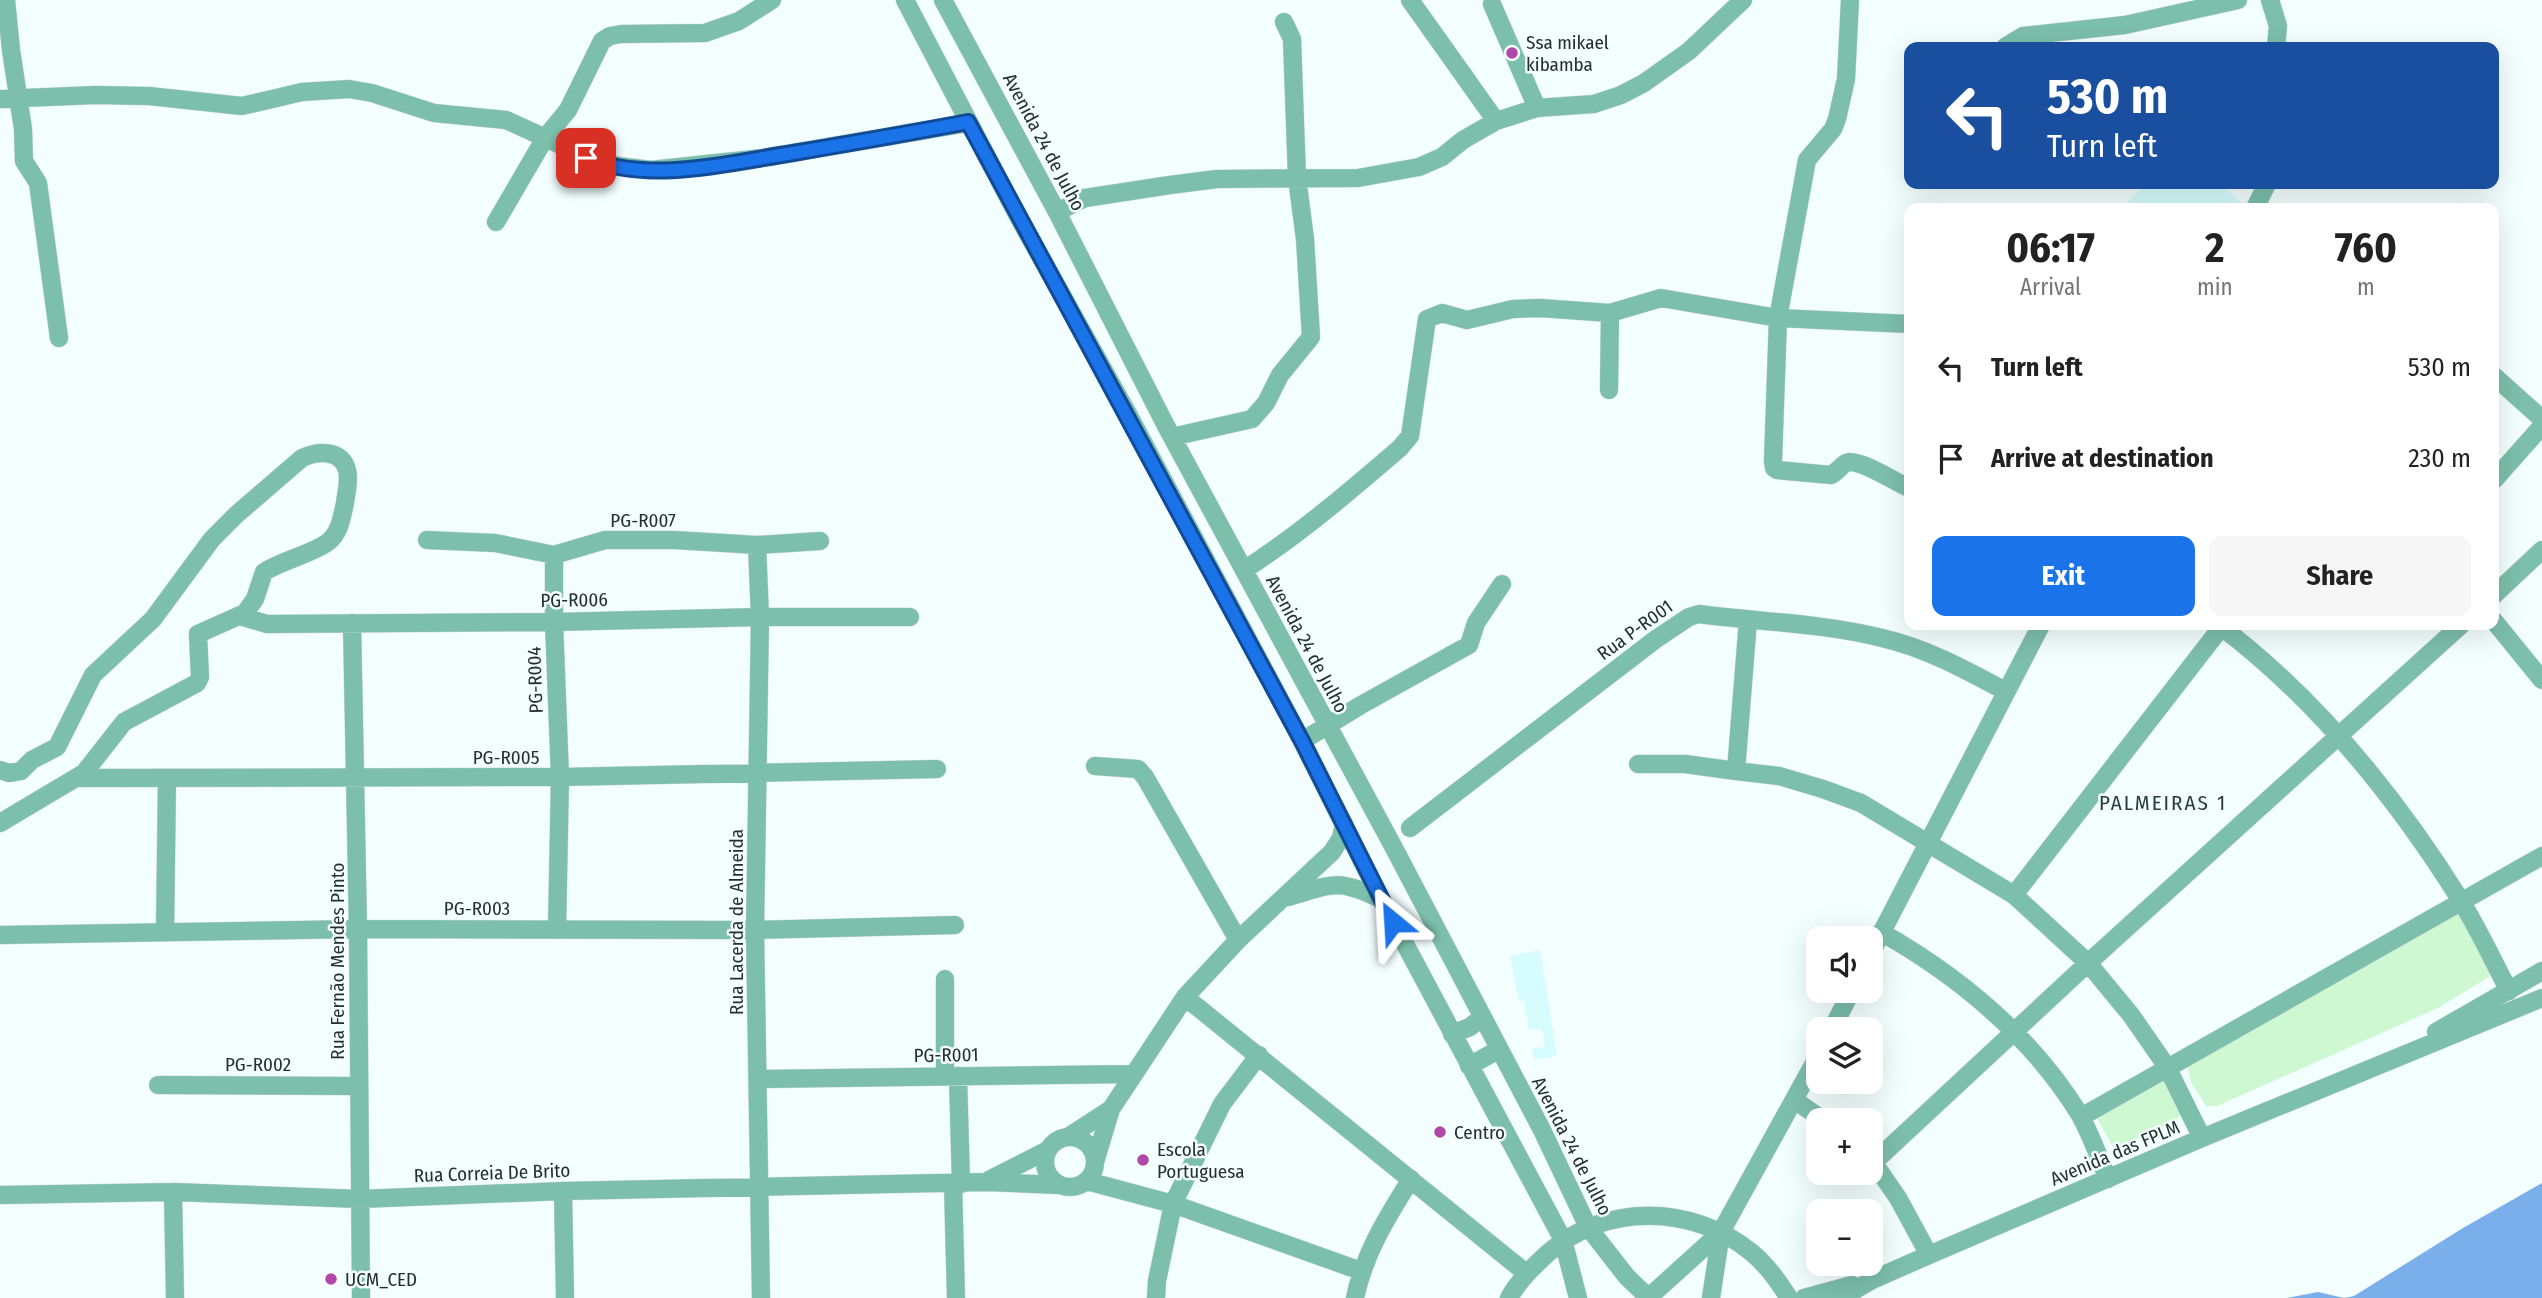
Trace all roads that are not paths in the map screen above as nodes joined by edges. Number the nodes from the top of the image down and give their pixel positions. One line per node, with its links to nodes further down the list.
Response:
1 (6, 0): 14 (street)
2 (772, 0): 18 (street)
3 (905, 0): 17 (street)
4 (943, 0): 20 (street, Avenida 24 de Julho)
5 (1410, 0): 16 (street)
6 (1743, 0): 15 (street)
7 (1850, 0): 23 (street)
8 (2238, 0): 12 (street)
9 (2270, 0): 13 (street)
10 (1492, 4): 15 (street)
11 (1284, 22): 19 (street)
12 (2013, 42)
13 (2276, 42)
14 (9, 98): 18 (street); 25 (street)
15 (1537, 108): 16 (street)
16 (1496, 121): 19 (street)
17 (968, 122): 18 (street); 29 (street)
18 (545, 138): 21 (street)
19 (1297, 178): 20 (street); 32 (street)
20 (1057, 212): 28 (street, Avenida 24 de Julho)
21 (496, 222)
22 (1610, 313): 23 (street); 27 (street); 41 (street)
23 (1778, 318): 24 (street); 35 (street)
24 (1904, 324)
25 (59, 338)
26 (2499, 380): 30 (street)
27 (1609, 390)
28 (1152, 399): 29 (street); 32 (street, Avenida 24 de Julho)
29 (1127, 412): 33 (street)
30 (2542, 419)
31 (2542, 426): 34 (street)
32 (1168, 430): 33 (street); 41 (street, Avenida 24 de Julho)
33 (1139, 438): 58 (street)
34 (2499, 474)
35 (1904, 485)
36 (427, 540): 40 (street, PG-R007)
37 (820, 541): 38 (street, PG-R007)
38 (757, 545): 40 (street, PG-R007); 45 (street, Rua Lacerda de Almeida)
39 (2542, 550): 43 (street)
40 (554, 555): 48 (street, PG-R004)
41 (1244, 569): 57 (street, Avenida 24 de Julho)
42 (1502, 584): 59 (street)
43 (2499, 590)
44 (240, 615): 49 (street, PG-R006); 64 (street); 69 (street)
45 (760, 617): 46 (street, PG-R006); 48 (street, PG-R006); 67 (street, Rua Lacerda de Almeida)
46 (910, 617)
47 (1748, 621): 56 (street, Rua P-R001); 66 (street); 74 (street, Rua P-R001)
48 (554, 622): 49 (street, PG-R006); 68 (street, PG-R004)
49 (352, 623): 71 (street, Rua Fernão Mendes Pinto)
50 (2499, 627): 55 (street)
51 (2037, 630): 56 (street)
52 (2217, 630): 77 (street)
53 (2227, 630): 60 (street)
54 (2455, 630): 60 (street)
55 (2542, 680)
56 (2005, 691): 75 (street)
57 (1312, 698): 58 (street); 59 (street, Avenida 24 de Julho)
58 (1286, 712): 61 (street)
59 (1326, 726): 61 (street); 96 (street, Avenida 24 de Julho)
60 (2339, 735): 80 (street); 90 (street)
61 (1302, 741): 73 (street)
62 (1638, 764): 66 (street)
63 (1095, 766): 89 (street)
64 (0, 769)
65 (937, 769): 67 (street, PG-R005)
66 (1736, 771): 75 (street)
67 (758, 773): 68 (street, PG-R005); 85 (street, Rua Lacerda de Almeida)
68 (560, 777): 71 (street, PG-R005); 84 (street, PG-R004)
69 (76, 778): 70 (street, PG-R005); 72 (street)
70 (167, 778): 71 (street, PG-R005); 86 (street)
71 (356, 779): 83 (street, Rua Fernão Mendes Pinto)
72 (0, 823)
73 (1344, 824): 78 (street); 79 (street)
74 (1410, 828)
75 (1927, 841): 77 (street); 82 (street)
76 (2542, 856): 80 (street)
77 (2014, 895): 90 (street)
78 (1285, 898): 79 (street); 89 (street)
79 (1381, 899): 98 (street)
80 (2462, 903): 93 (street); 102 (street)
81 (955, 925): 85 (street, PG-R003)
82 (1883, 928)
83 (358, 929): 84 (street, PG-R003); 86 (street, PG-R003); 109 (street, Rua Fernão Mendes Pinto)
84 (557, 930): 85 (street, PG-R003)
85 (755, 930): 106 (street, Rua Lacerda de Almeida)
86 (164, 932): 88 (street, PG-R003)
87 (1883, 933): 97 (street)
88 (0, 935)
89 (1238, 940): 94 (street)
90 (2088, 963): 97 (street); 102 (street)
91 (2542, 971): 93 (street)
92 (945, 979): 105 (street)
93 (2509, 990): 103 (street)
94 (1185, 997): 100 (street); 104 (street)
95 (2542, 998): 103 (street)
96 (1482, 1017): 98 (street); 99 (street, Avenida 24 de Julho)
97 (2015, 1031): 113 (street); 117 (street)
98 (1452, 1034): 101 (street)
99 (1498, 1049): 101 (street); 132 (street, Avenida 24 de Julho)
100 (1259, 1055): 120 (street); 131 (street)
101 (1469, 1066): 134 (street)
102 (2167, 1067): 113 (street); 115 (street)
103 (2375, 1067): 115 (street, Avenida das FPLM)
104 (1134, 1074): 105 (street, PG-R001); 112 (street)
105 (952, 1076): 106 (street, PG-R001); 124 (street)
106 (758, 1079): 126 (street, Rua Lacerda de Almeida)
107 (1806, 1081): 110 (street)
108 (158, 1085): 109 (street, PG-R002)
109 (358, 1086): 130 (street, Rua Fernão Mendes Pinto)
110 (1796, 1101): 111 (street); 133 (street)
111 (1806, 1108)
112 (1111, 1109): 114 (street); 118 (street)
113 (2081, 1117): 121 (street)
114 (1068, 1138): 116 (street); 118 (street)
115 (2202, 1138): 121 (street, Avenida das FPLM)
116 (1048, 1150): 123 (street); 125 (street)
117 (1883, 1151)
118 (1095, 1162): 122 (street)
119 (1883, 1177): 135 (street)
120 (1411, 1179): 136 (street); 137 (street)
121 (2108, 1179): 135 (street, Avenida das FPLM)
122 (1087, 1181): 125 (street); 131 (street)
123 (986, 1182): 124 (street, Rua Correia De Brito); 125 (street, Rua Correia De Brito)
124 (957, 1184): 126 (street, Rua Correia De Brito); 143 (street)
125 (1059, 1185)
126 (759, 1188): 127 (street, Rua Correia De Brito); 142 (street, Rua Lacerda de Almeida)
127 (563, 1191): 130 (street, Rua Correia De Brito); 141 (street)
128 (173, 1192): 129 (street, Rua Correia De Brito); 130 (street, Rua Correia De Brito); 139 (street)
129 (0, 1195)
130 (360, 1199): 140 (street, Rua Fernão Mendes Pinto)
131 (1173, 1204): 136 (street); 144 (street)
132 (1588, 1227): 133 (street); 134 (street); 148 (street, Avenida 24 de Julho)
133 (1721, 1232): 148 (street); 149 (street); 150 (street)
134 (1563, 1240): 137 (street); 147 (street)
135 (1929, 1255): 138 (street, Avenida das FPLM)
136 (1361, 1271): 145 (street)
137 (1526, 1273): 146 (street)
138 (1872, 1280): 151 (street, Avenida das FPLM); 152 (street, Avenida das FPLM)
139 (175, 1298)
140 (361, 1298)
141 (565, 1298)
142 (761, 1298)
143 (956, 1298)
144 (1157, 1298)
145 (1355, 1298)
146 (1509, 1298)
147 (1578, 1298)
148 (1648, 1298)
149 (1712, 1298)
150 (1789, 1298)
151 (1804, 1298)
152 (1841, 1298)

